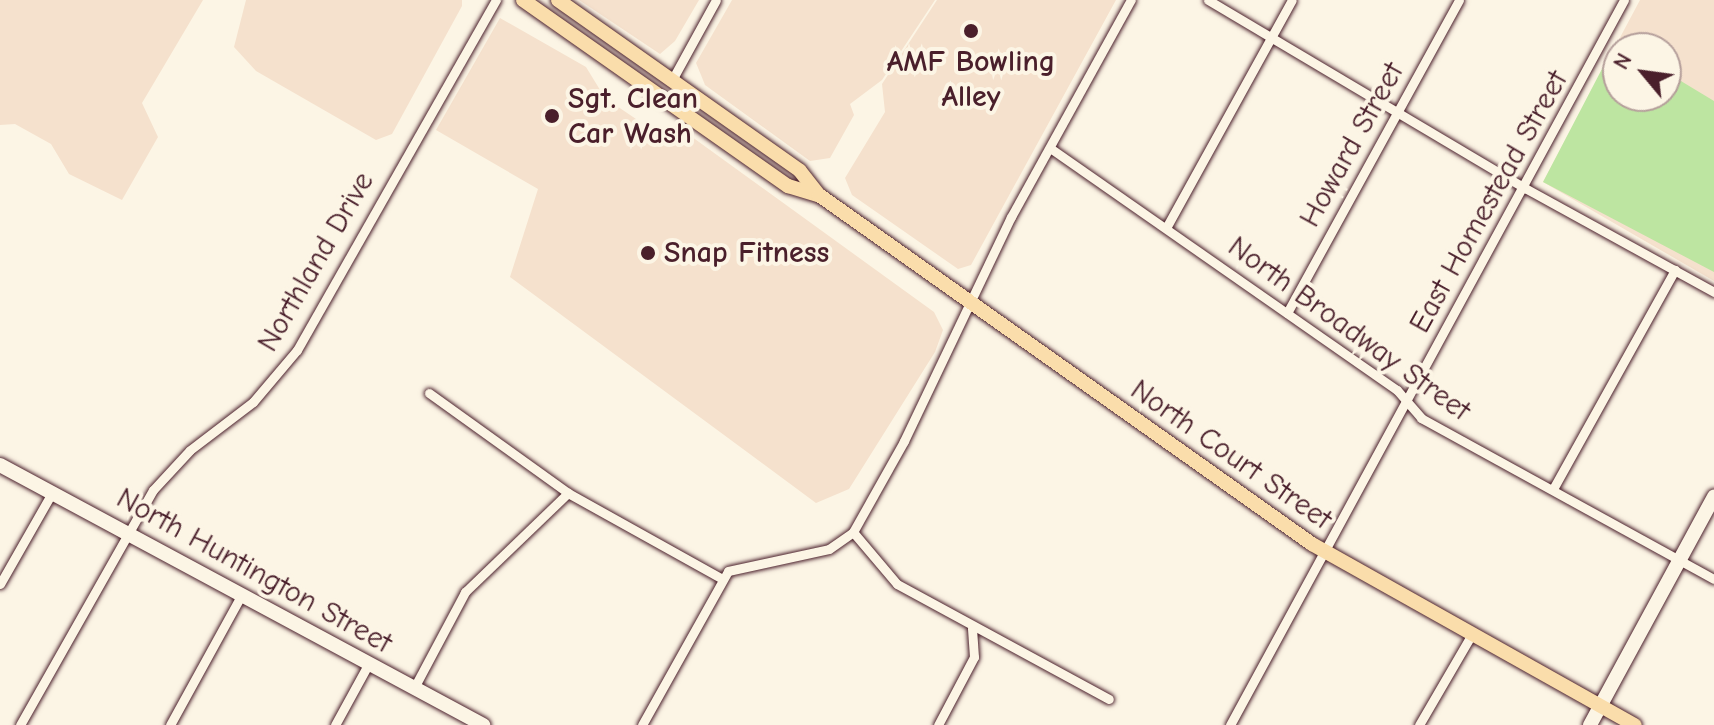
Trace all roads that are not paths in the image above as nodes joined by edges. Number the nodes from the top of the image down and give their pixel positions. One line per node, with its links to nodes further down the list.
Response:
1 (496, 0): 28 (street, Northland Drive)
2 (523, 0): 15 (main road, North Court Street)
3 (558, 0): 11 (main road, North Court Street)
4 (716, 0): 11 (street)
5 (1131, 0): 13 (street)
6 (1208, 0): 10 (street)
7 (1292, 0): 10 (street)
8 (1459, 0): 12 (street, Howard Street)
9 (1624, 0): 14 (street, East Homestead Street)
10 (1271, 37): 12 (street); 16 (street)
11 (672, 80): 15 (main road, North Court Street)
12 (1398, 114): 14 (street); 20 (street, Howard Street)
13 (1050, 148): 16 (street, North Broadway Street); 19 (street)
14 (1525, 188): 17 (street); 22 (street, East Homestead Street)
15 (819, 195): 19 (main road, North Court Street)
16 (1166, 228): 20 (street, North Broadway Street)
17 (1675, 270): 18 (street); 24 (street)
18 (1714, 292)
19 (969, 302): 29 (street); 30 (main road, North Court Street)
20 (1287, 313): 22 (street, North Broadway Street)
21 (429, 393): 26 (street)
22 (1407, 401): 24 (street, North Broadway Street); 30 (street, East Homestead Street)
23 (0, 465): 25 (street, North Huntington Street)
24 (1553, 489): 31 (street, North Broadway Street)
25 (53, 491): 28 (street, North Huntington Street); 34 (street)
26 (568, 493): 32 (street); 39 (street)
27 (1714, 497): 31 (street)
28 (127, 532): 35 (street, North Huntington Street); 42 (street, Northland Drive)
29 (853, 532): 32 (street); 36 (street)
30 (1325, 552): 37 (main road, North Court Street); 48 (street, East Homestead Street)
31 (1680, 560): 33 (street, North Broadway Street); 41 (street)
32 (721, 578): 46 (street)
33 (1714, 579)
34 (0, 584)
35 (242, 594): 38 (street, North Huntington Street); 43 (street)
36 (972, 628): 40 (street); 47 (street)
37 (1472, 634): 41 (main road, North Court Street); 49 (street)
38 (369, 663): 39 (street, North Huntington Street); 44 (street)
39 (414, 688): 45 (street, North Huntington Street)
40 (1109, 699)
41 (1601, 706): 50 (street); 51 (main road, North Court Street)
42 (20, 725)
43 (170, 725)
44 (335, 725)
45 (483, 725)
46 (642, 725)
47 (938, 725)
48 (1230, 725)
49 (1419, 725)
50 (1590, 725)
51 (1635, 725)

